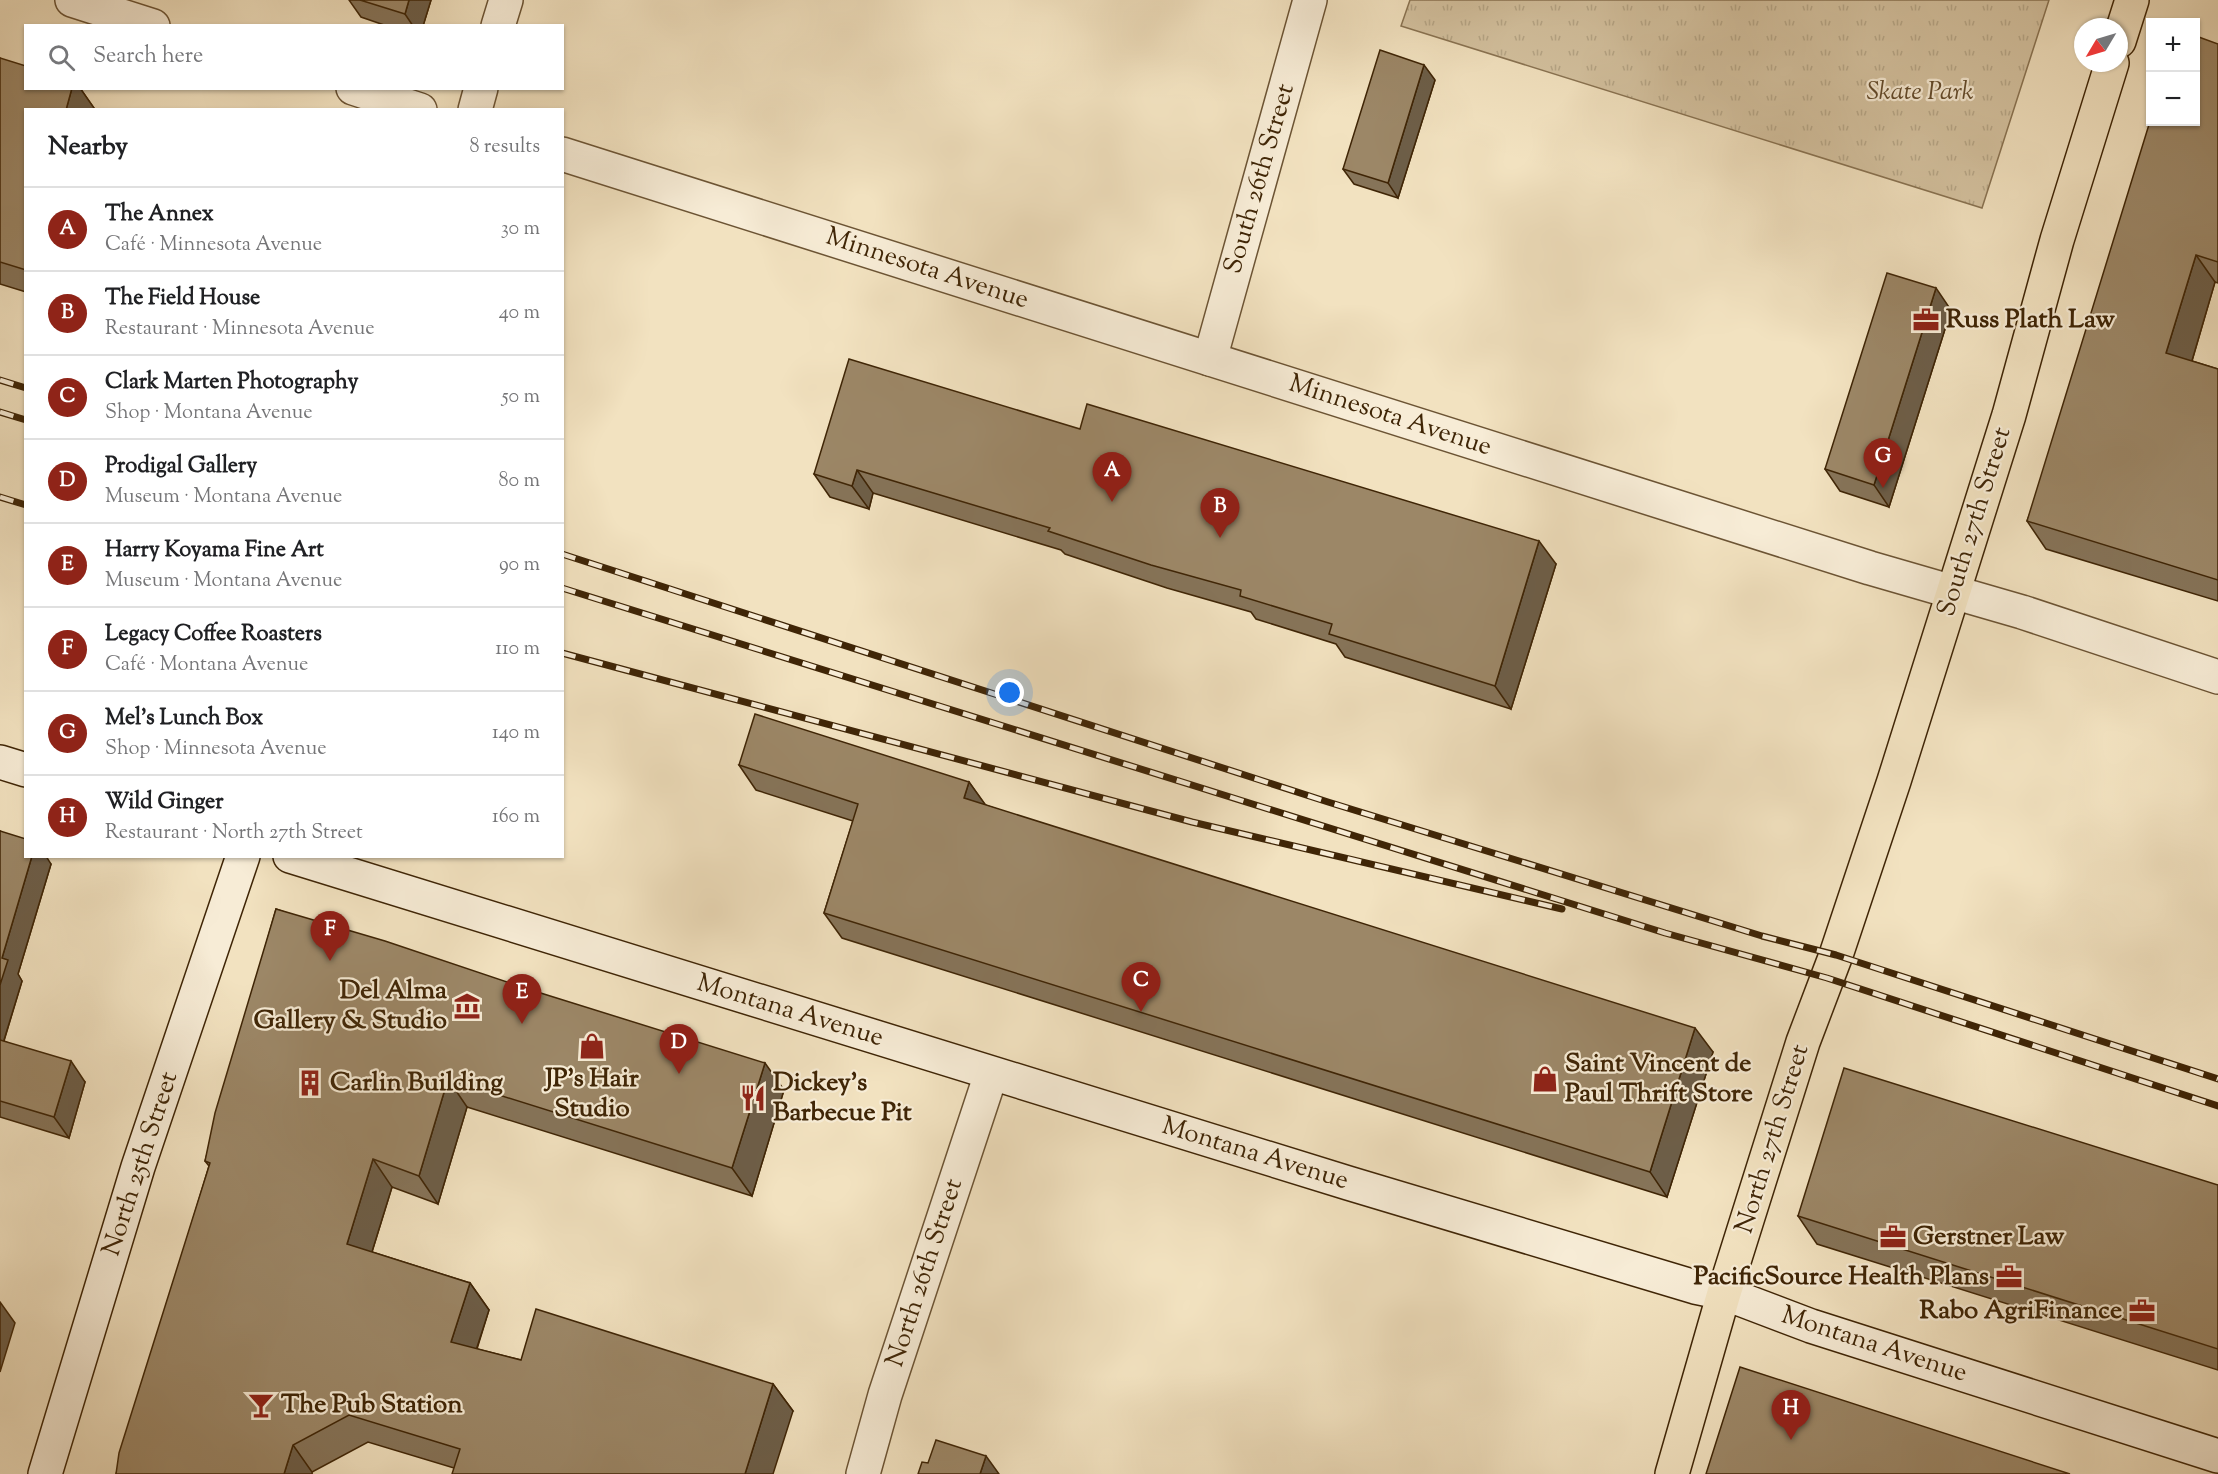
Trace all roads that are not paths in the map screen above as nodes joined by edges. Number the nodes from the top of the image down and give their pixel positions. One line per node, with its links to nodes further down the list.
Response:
1 (72, 0): 6 (street)
2 (506, 0): 7 (street)
3 (1310, 0): 14 (street, South 26th Street)
4 (2132, 0): 5 (main road)
5 (2126, 18)
6 (147, 24)
7 (499, 24)
8 (2109, 72): 15 (main road, South 27th Street)
9 (359, 90): 11 (street)
10 (480, 90): 12 (street)
11 (414, 108)
12 (476, 108)
13 (564, 155): 14 (street, Minnesota Avenue)
14 (1210, 359): 15 (street, Minnesota Avenue)
15 (1953, 592): 16 (street, Minnesota Avenue); 21 (main road, South 27th Street)
16 (2218, 677)
17 (0, 762): 18 (street)
18 (24, 769)
19 (242, 858): 25 (street, North 25th Street)
20 (296, 858): 22 (street, Montana Avenue)
21 (1827, 978): 23 (main road, North 27th Street)
22 (991, 1074): 23 (street, Montana Avenue); 26 (street, North 26th Street)
23 (1724, 1293): 24 (street, Montana Avenue); 27 (main road, North 27th Street)
24 (2218, 1456)
25 (45, 1474)
26 (863, 1474)
27 (1672, 1474)

